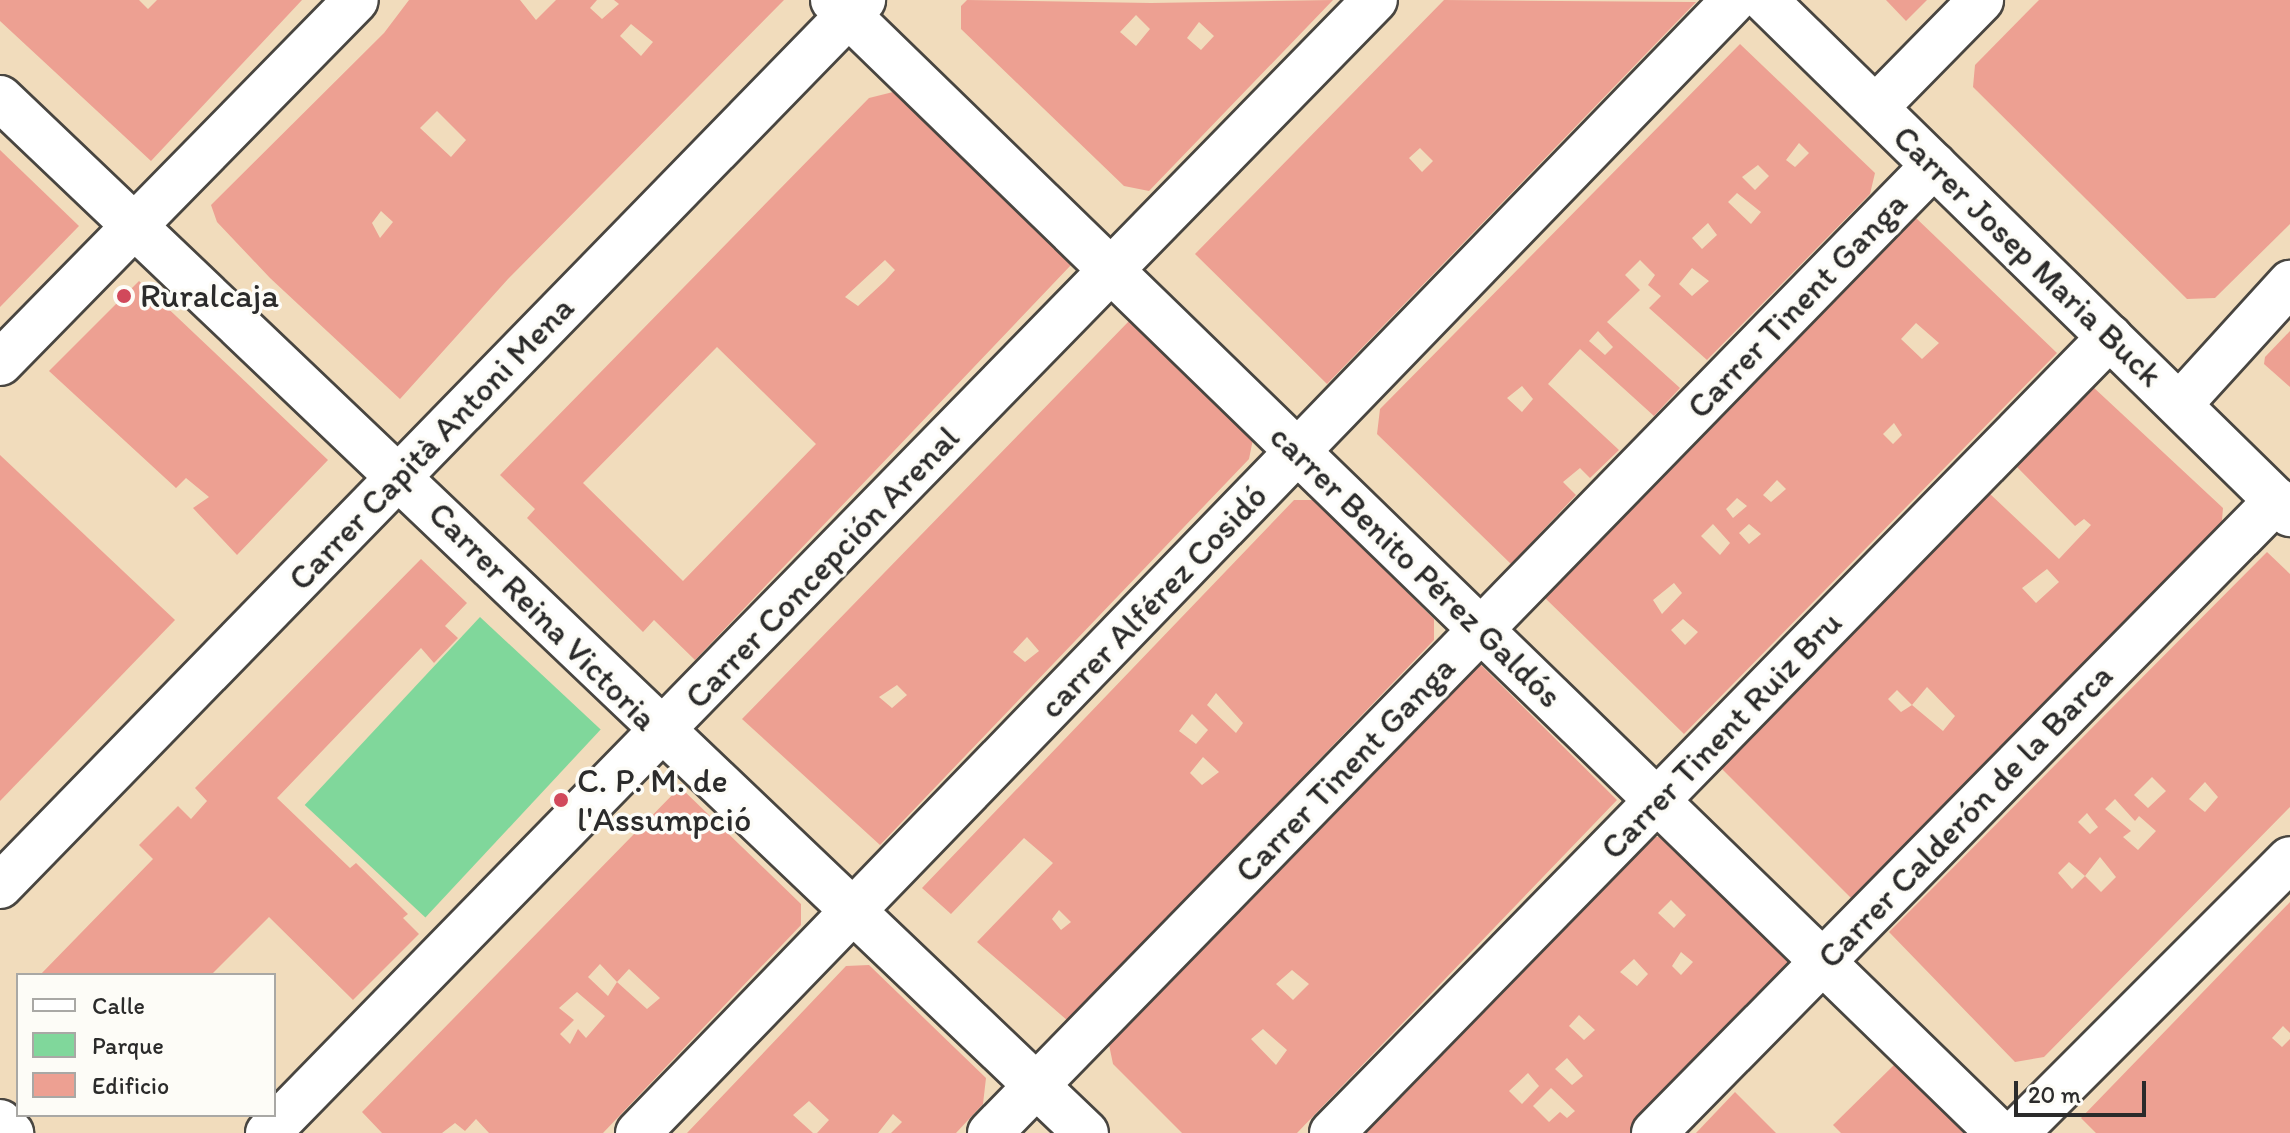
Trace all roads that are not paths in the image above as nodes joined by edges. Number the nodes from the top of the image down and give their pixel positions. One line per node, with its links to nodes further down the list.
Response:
1 (356, 0): 10 (street)
2 (1375, 0): 11 (street, Carrer Concepción Arenal)
3 (1734, 0): 16 (street, carrer Alférez Cosidó)
4 (1765, 0): 8 (street, Carrer Josep Maria Buck)
5 (1981, 0): 8 (street)
6 (848, 5): 11 (street, carrer Benito Pérez Galdós); 17 (street, Carrer Capità Antoni Mena)
7 (0, 98): 10 (street, Carrer Reina Victoria)
8 (1876, 107): 9 (street, Carrer Josep Maria Buck)
9 (1934, 165): 13 (street, Carrer Josep Maria Buck); 19 (street, Carrer Tinent Ganga)
10 (135, 226): 14 (street); 17 (street, Carrer Reina Victoria)
11 (1113, 271): 16 (street, carrer Benito Pérez Galdós); 20 (street, Carrer Concepción Arenal)
12 (2290, 283): 15 (street)
13 (2110, 337): 15 (street, Carrer Josep Maria Buck); 21 (street, Carrer Tinent Ruiz Bru)
14 (0, 363)
15 (2180, 404): 18 (street, Carrer Josep Maria Buck)
16 (1299, 451): 19 (street, carrer Benito Pérez Galdós); 24 (street, carrer Alférez Cosidó)
17 (399, 476): 20 (street, Carrer Reina Victoria); 23 (street, Carrer Capità Antoni Mena)
18 (2283, 507): 25 (street, Carrer Calderón de la Barca)
19 (1481, 630): 21 (street, carrer Benito Pérez Galdós); 26 (street, Carrer Tinent Ganga)
20 (661, 732): 24 (street, Carrer Reina Victoria); 29 (street, Carrer Concepción Arenal)
21 (1657, 800): 25 (street, carrer Benito Pérez Galdós); 33 (street, Carrer Tinent Ruiz Bru)
22 (2290, 859): 36 (street)
23 (0, 886)
24 (852, 913): 26 (street, Carrer Reina Victoria); 30 (street, carrer Alférez Cosidó)
25 (1823, 961): 34 (street, Carrer Calderón de la Barca); 35 (street, carrer Benito Pérez Galdós)
26 (1036, 1086): 31 (street, Carrer Tinent Ganga); 32 (street, Carrer Reina Victoria)
27 (0, 1122): 28 (street)
28 (11, 1133)
29 (268, 1133)
30 (638, 1133)
31 (990, 1133)
32 (1086, 1133)
33 (1332, 1133)
34 (1654, 1133)
35 (1999, 1133)
36 (2016, 1133)

